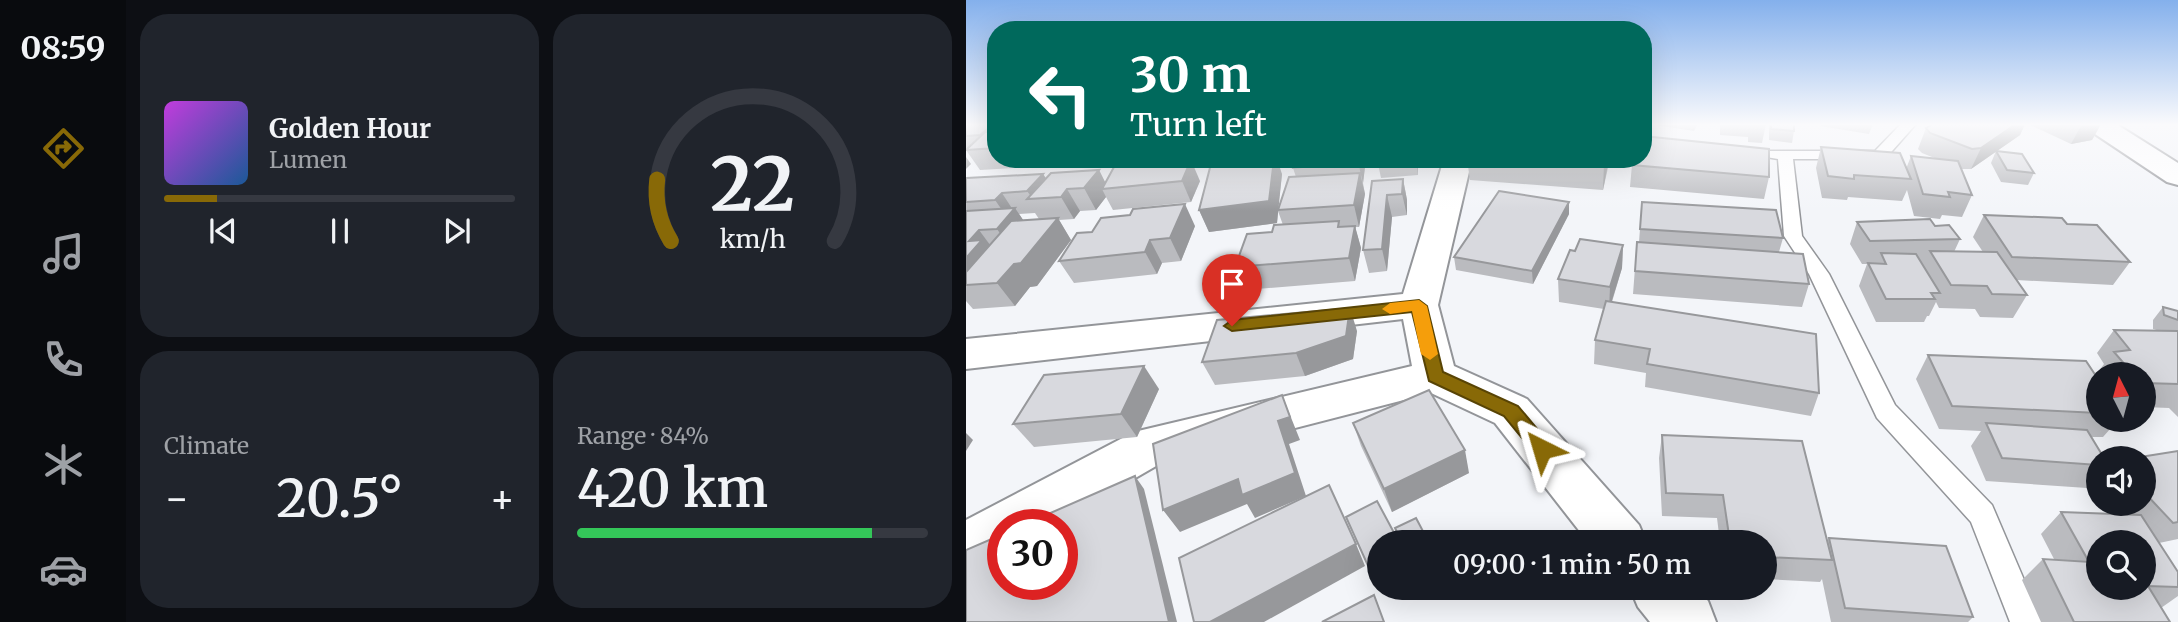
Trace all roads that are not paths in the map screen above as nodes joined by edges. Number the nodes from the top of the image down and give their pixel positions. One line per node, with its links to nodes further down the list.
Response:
1 (1759, 153): 4 (lane)
2 (1882, 153): 4 (lane)
3 (2143, 153): 6 (street)
4 (1785, 155): 16 (lane)
5 (1456, 168): 7 (street)
6 (2178, 176)
7 (1419, 306): 8 (street); 9 (street)
8 (966, 355)
9 (1435, 376): 10 (street); 11 (street)
10 (1035, 509)
11 (1610, 530)
12 (987, 535): 13 (street)
13 (966, 547)
14 (1668, 600): 15 (street)
15 (1687, 622)
16 (2026, 622)

